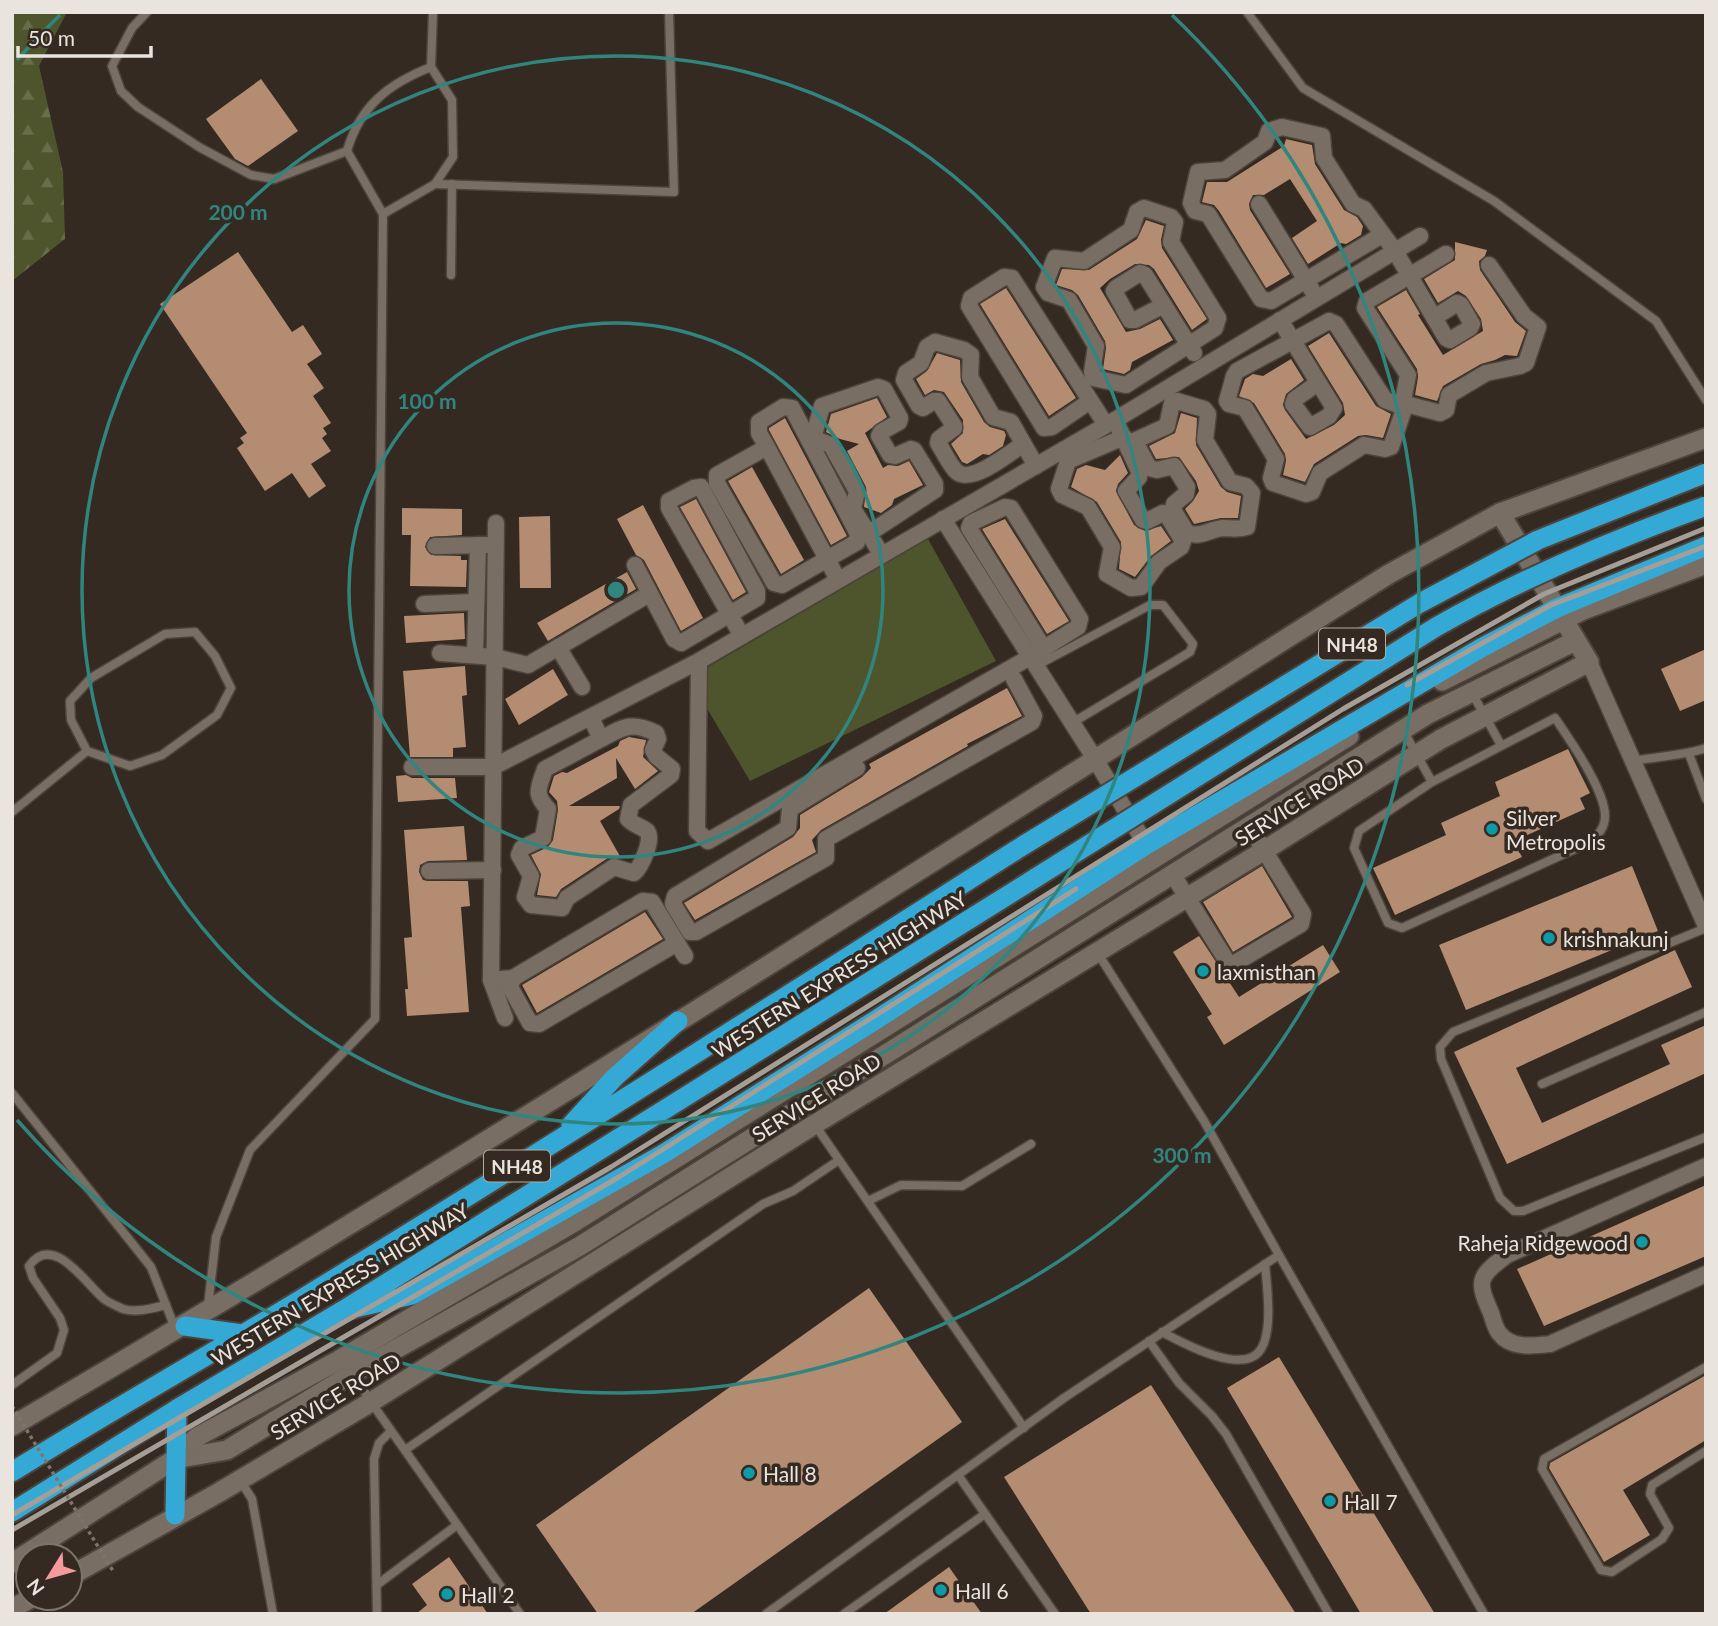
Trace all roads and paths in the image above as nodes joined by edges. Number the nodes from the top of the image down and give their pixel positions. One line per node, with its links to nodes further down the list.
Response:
1 (147, 12): 6 (lane)
2 (433, 12): 5 (lane)
3 (669, 12): 8 (lane)
4 (1247, 12): 27 (lane)
5 (431, 67): 6 (lane); 7 (lane)
6 (347, 151): 10 (lane)
7 (435, 184): 8 (lane); 10 (lane)
8 (452, 184): 16 (lane)
9 (1259, 204): 18 (street)
10 (383, 214): 120 (lane)
11 (1382, 235): 13 (street); 18 (street); 18 (street)
12 (1420, 236): 13 (street)
13 (1395, 251): 17 (street); 19 (street)
14 (1446, 254): 17 (street)
15 (1489, 265): 17 (street)
16 (451, 275)
17 (1409, 276): 21 (street)
18 (1306, 281): 19 (street)
19 (1317, 298): 22 (street)
20 (1164, 305): 24 (street)
21 (1434, 318)
22 (1280, 320): 23 (street); 25 (street)
23 (1294, 341): 23 (street); 26 (street)
24 (1190, 346): 24 (street); 25 (street)
25 (1202, 367): 29 (street)
26 (1318, 383)
27 (1706, 400)
28 (1090, 401): 28 (street); 29 (street)
29 (1114, 421): 31 (street); 34 (street)
30 (1706, 438): 37 (main road)
31 (1129, 439): 31 (street); 31 (street)
32 (1023, 444): 32 (street); 34 (street)
33 (767, 447): 46 (street); 46 (street); 46 (street)
34 (1036, 466): 38 (street)
35 (1706, 473): 108 (highway, WESTERN EXPRESS HIGHWAY / NH48, bridge)
36 (1706, 506): 119 (highway, WESTERN EXPRESS HIGHWAY / NH48, bridge)
37 (1500, 513): 53 (main road); 77 (main road)
38 (943, 519): 45 (street); 61 (street)
39 (496, 523): 42 (street)
40 (868, 534): 40 (street); 45 (street)
41 (478, 545): 42 (street); 43 (street); 51 (street)
42 (496, 545): 60 (street)
43 (435, 546)
44 (1706, 546): 53 (highway)
45 (882, 555): 49 (street)
46 (827, 559): 49 (street)
47 (635, 565): 50 (street)
48 (1706, 565): 53 (main road)
49 (838, 580): 55 (street)
50 (649, 594): 54 (street); 57 (street)
51 (475, 602): 52 (street); 59 (street)
52 (424, 604)
53 (1560, 613): 56 (main road); 85 (highway); 136 (main road)
54 (730, 615): 54 (street); 55 (street)
55 (742, 636): 62 (street)
56 (1576, 641): 63 (main road); 66 (main road)
57 (558, 647): 60 (street); 65 (street)
58 (440, 653): 59 (street)
59 (475, 654): 60 (street)
60 (495, 657): 80 (street)
61 (1037, 658): 61 (street); 62 (street); 64 (street); 69 (street); 69 (lane)
62 (699, 661): 68 (street)
63 (1589, 662): 67 (main road, SERVICE ROAD); 78 (street)
64 (1014, 679): 64 (street)
65 (582, 687)
66 (1472, 693): 67 (lane); 70 (main road)
67 (1485, 715): 72 (lane); 75 (main road, SERVICE ROAD)
68 (590, 718): 71 (street); 80 (street)
69 (1072, 723): 77 (street)
70 (1403, 730): 75 (lane); 84 (main road)
71 (601, 739): 71 (street)
72 (1501, 745): 81 (lane); 81 (lane)
73 (1706, 748): 76 (lane)
74 (87, 751): 74 (lane); 83 (lane)
75 (1417, 754): 81 (lane); 86 (main road, SERVICE ROAD)
76 (1689, 754): 78 (lane); 82 (lane)
77 (1095, 759): 85 (street); 100 (main road)
78 (1634, 761): 91 (street)
79 (412, 767): 80 (street)
80 (493, 767): 87 (street)
81 (1432, 782)
82 (1706, 799)
83 (12, 812)
84 (1250, 827): 86 (street); 89 (main road)
85 (1146, 845): 119 (highway)
86 (1267, 854): 90 (main road, SERVICE ROAD); 90 (street)
87 (493, 870): 88 (street); 97 (street)
88 (429, 871)
89 (1173, 875): 90 (street); 92 (main road)
90 (1188, 900): 94 (main road, SERVICE ROAD)
91 (1700, 901): 93 (street)
92 (1116, 911): 94 (main road); 101 (main road)
93 (1706, 927): 107 (lane)
94 (1130, 931): 95 (main road, SERVICE ROAD)
95 (1097, 951): 102 (main road, SERVICE ROAD); 114 (lane)
96 (513, 978): 96 (street); 97 (street)
97 (491, 979): 99 (street)
98 (1706, 1012): 103 (lane)
99 (505, 1018)
100 (678, 1021): 108 (highway); 120 (main road)
101 (875, 1061): 102 (main road); 105 (main road)
102 (887, 1080): 106 (main road, SERVICE ROAD)
103 (1542, 1084)
104 (12, 1093): 118 (lane)
105 (803, 1105): 106 (lane); 113 (main road)
106 (815, 1124): 110 (lane); 115 (main road, SERVICE ROAD)
107 (1706, 1137)
108 (557, 1142): 123 (highway, WESTERN EXPRESS HIGHWAY / NH48)
109 (1031, 1144): 112 (lane)
110 (839, 1160): 112 (lane); 134 (lane)
111 (1706, 1166): 117 (street)
112 (868, 1201): 132 (lane)
113 (590, 1239): 115 (main road); 126 (main road)
114 (1279, 1255): 116 (lane); 155 (lane)
115 (600, 1258): 128 (main road, SERVICE ROAD)
116 (1265, 1264): 122 (lane); 122 (lane)
117 (1706, 1274)
118 (166, 1304): 121 (lane); 127 (lane)
119 (342, 1311): 130 (highway, WESTERN EXPRESS HIGHWAY / NH48)
120 (207, 1313): 121 (main road)
121 (180, 1328): 123 (highway); 131 (main road)
122 (1162, 1332): 124 (lane)
123 (243, 1334): 137 (highway, WESTERN EXPRESS HIGHWAY / NH48)
124 (1149, 1341): 132 (lane); 154 (lane)
125 (1706, 1367): 135 (lane)
126 (353, 1373): 128 (lane); 136 (main road)
127 (12, 1385)
128 (371, 1402): 133 (lane); 139 (main road, SERVICE ROAD)
129 (12, 1406): 146 (path, bridge)
130 (177, 1409): 136 (highway); 140 (highway, WESTERN EXPRESS HIGHWAY / NH48)
131 (12, 1426)
132 (1024, 1428): 138 (lane)
133 (391, 1431): 134 (lane); 147 (lane)
134 (405, 1450): 143 (lane)
135 (1706, 1451)
136 (175, 1459): 142 (highway); 144 (main road)
137 (12, 1472)
138 (958, 1475): 141 (lane); 151 (lane)
139 (240, 1480): 142 (main road, SERVICE ROAD); 148 (lane)
140 (12, 1512)
141 (985, 1514): 152 (lane); 153 (lane)
142 (175, 1515): 145 (main road, SERVICE ROAD)
143 (457, 1525): 147 (lane); 150 (lane)
144 (12, 1563)
145 (84, 1568)
146 (113, 1571)
147 (377, 1584): 149 (lane)
148 (273, 1614)
149 (377, 1614)
150 (520, 1614)
151 (766, 1614)
152 (844, 1614)
153 (1055, 1614)
154 (1329, 1614)
155 (1484, 1614)

